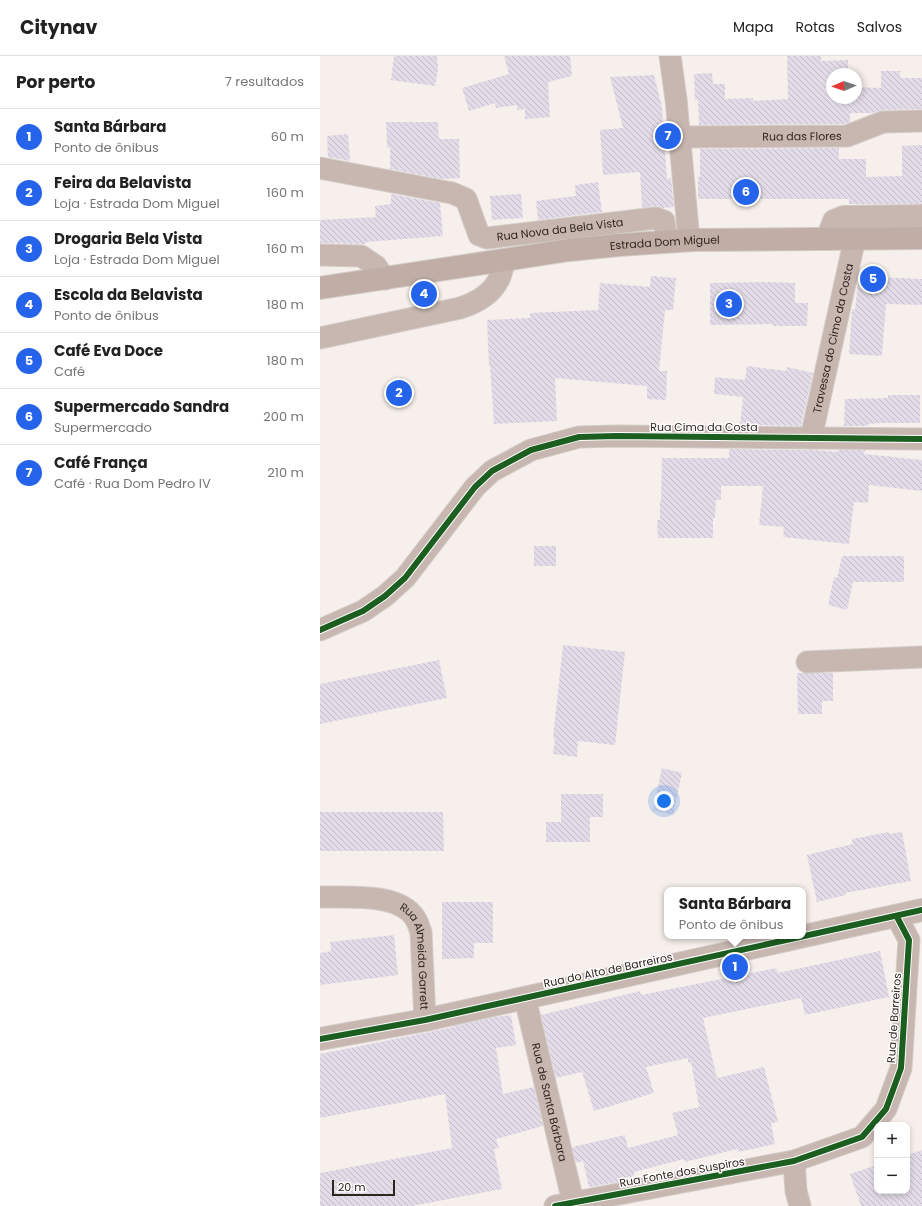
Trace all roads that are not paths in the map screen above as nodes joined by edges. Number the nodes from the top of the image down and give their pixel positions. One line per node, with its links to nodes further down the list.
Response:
1 (670, 56): 3 (street)
2 (922, 122): 3 (street, Rua das Flores)
3 (680, 137): 9 (street)
4 (320, 168): 10 (street, Rua Nova da Bela Vista)
5 (922, 216): 6 (street)
6 (827, 238): 7 (main road, Estrada Dom Miguel); 9 (main road, Estrada Dom Miguel)
7 (855, 238): 8 (main road, Estrada Dom Miguel); 16 (street, Travessa do Cimo da Costa)
8 (922, 238)
9 (689, 240): 10 (main road, Estrada Dom Miguel)
10 (667, 241): 12 (main road, Estrada Dom Miguel)
11 (320, 255): 13 (street)
12 (504, 260): 13 (main road, Estrada Dom Miguel); 15 (street)
13 (385, 279): 14 (main road, Estrada Dom Miguel)
14 (320, 288)
15 (320, 338)
16 (811, 438): 17 (street, Rua Cima da Costa); 18 (street, Rua Cima da Costa)
17 (922, 439)
18 (320, 630)
19 (922, 657): 20 (street)
20 (807, 662)
21 (320, 897): 27 (street, Rua Almeida Garrett)
22 (922, 910): 23 (street, Rua do Alto de Barreiros)
23 (897, 917): 24 (street, Rua do Alto de Barreiros); 29 (street, Rua de Barreiros)
24 (806, 937)
25 (796, 939): 26 (street, Rua do Alto de Barreiros)
26 (525, 998): 27 (street, Rua do Alto de Barreiros); 30 (street, Rua de Santa Bárbara)
27 (425, 1020): 28 (street, Rua do Alto de Barreiros)
28 (320, 1039)
29 (794, 1161): 30 (street, Rua Fonte dos Suspiros); 31 (street)
30 (567, 1205)
31 (800, 1206)

